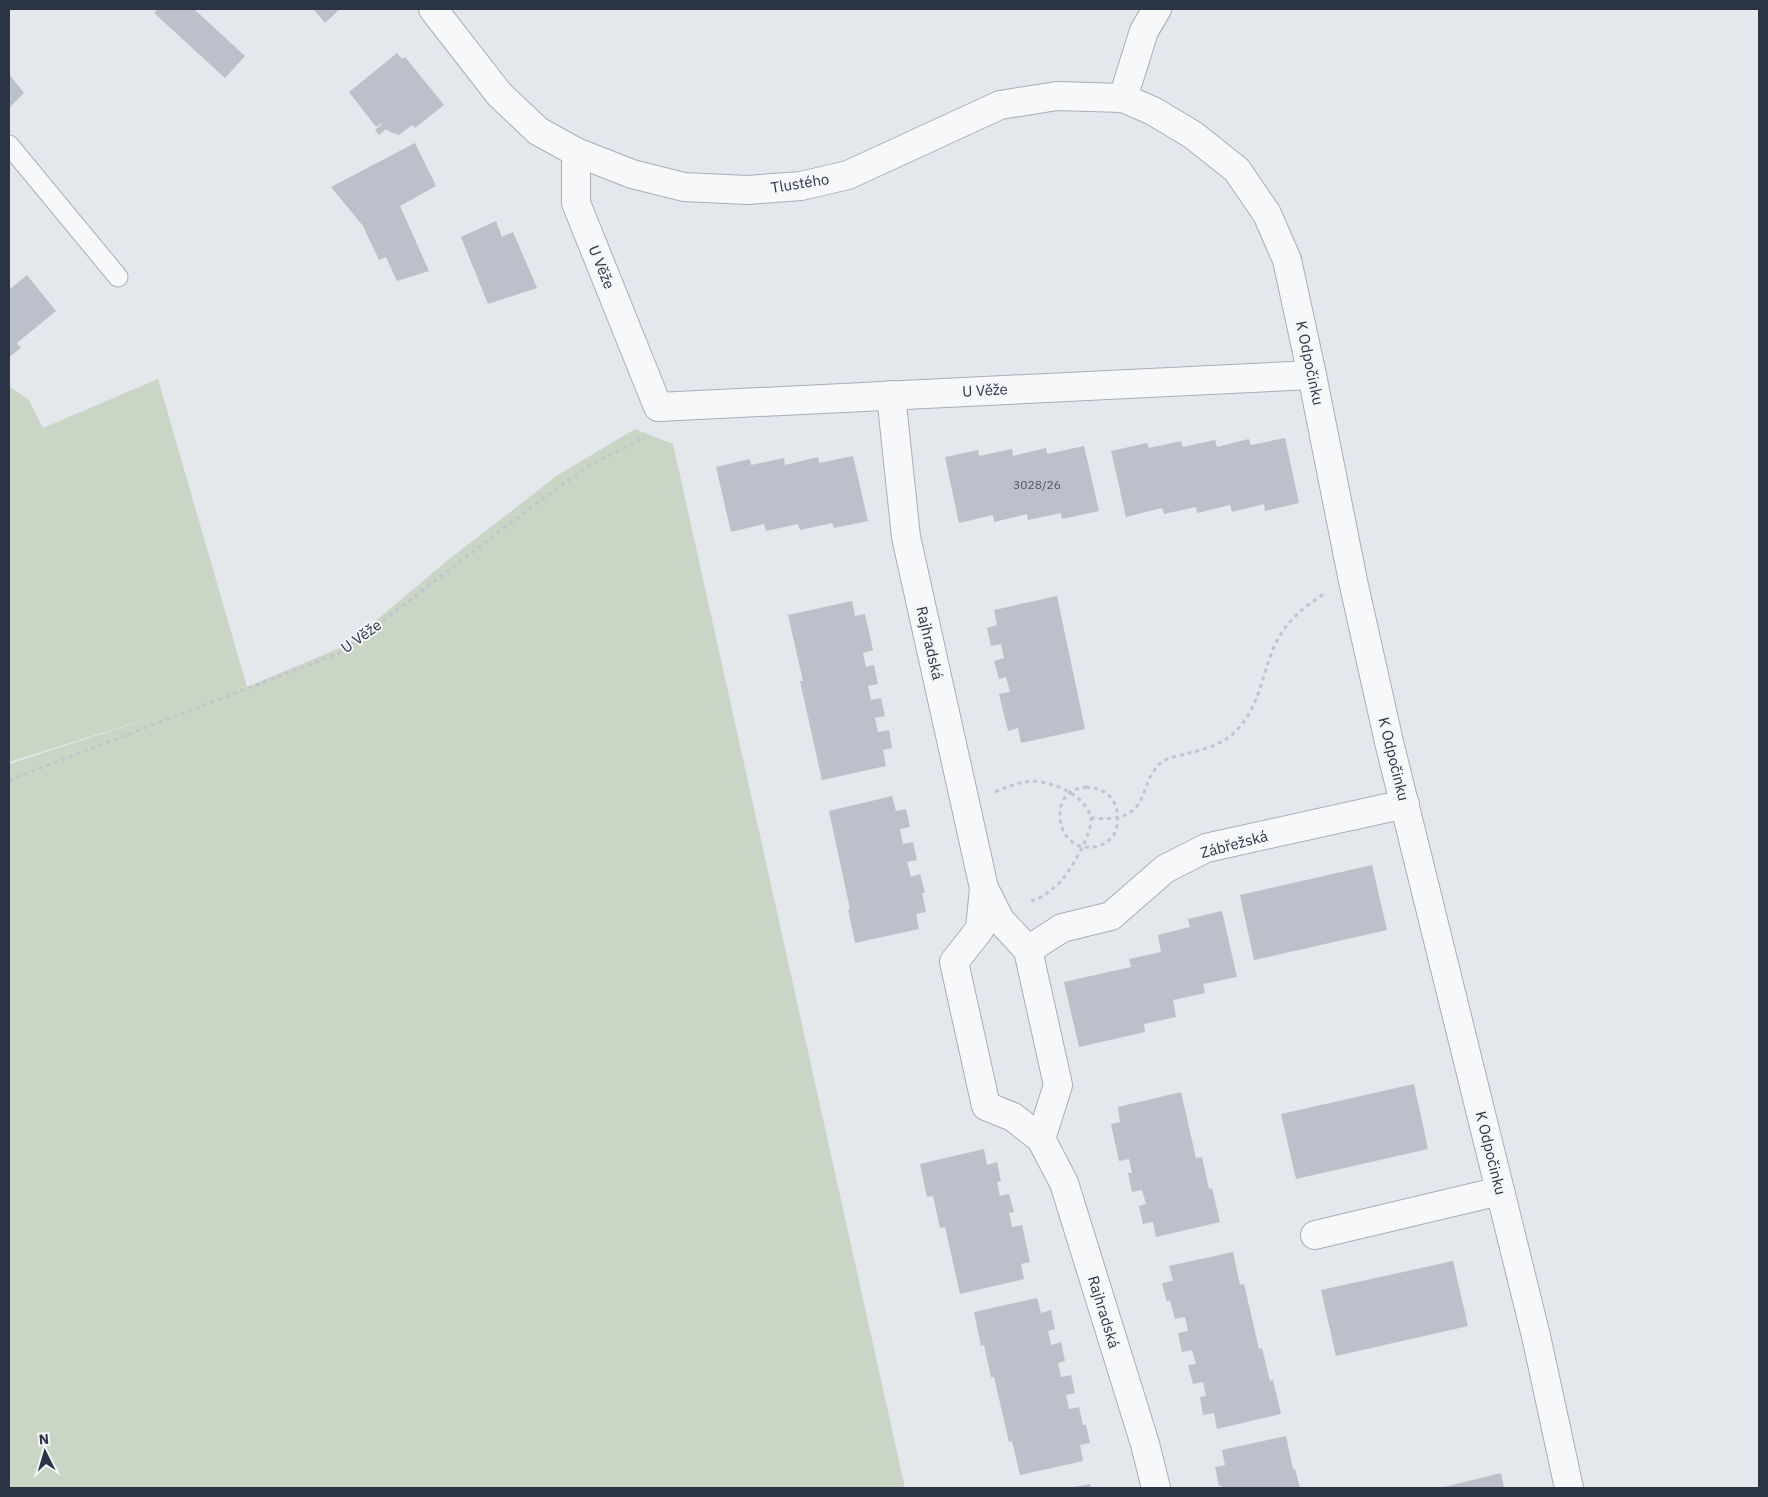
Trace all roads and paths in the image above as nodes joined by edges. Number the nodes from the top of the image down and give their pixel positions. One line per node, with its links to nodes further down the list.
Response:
1 (433, 9): 5 (street, Tlustého)
2 (1157, 9): 3 (street)
3 (1123, 98): 5 (street, Tlustého); 7 (street, K Odpočinku)
4 (9, 145): 6 (lane)
5 (576, 152): 9 (street, U Věže)
6 (118, 277)
7 (1312, 375): 8 (street, U Věže); 10 (street, K Odpočinku)
8 (891, 395): 9 (street, U Věže); 13 (street, Rajhradská)
9 (658, 407): 11 (path, U Věže)
10 (1353, 581): 14 (street, K Odpočinku); 15 (path)
11 (9, 780)
12 (1070, 793): 13 (path); 15 (path); 16 (path); 17 (path)
13 (964, 796): 18 (street, Rajhradská)
14 (1405, 804): 19 (street, Zábřežská); 21 (street, K Odpočinku)
15 (1118, 817): 16 (path); 17 (path)
16 (1091, 818): 17 (path)
17 (1082, 847): 18 (path)
18 (990, 899): 19 (street, Rajhradská); 20 (street, Rajhradská)
19 (1028, 950): 20 (street)
20 (1042, 1139): 23 (street, Rajhradská)
21 (1500, 1191): 22 (street); 24 (street, K Odpočinku)
22 (1315, 1235)
23 (1156, 1488)
24 (1569, 1488)

